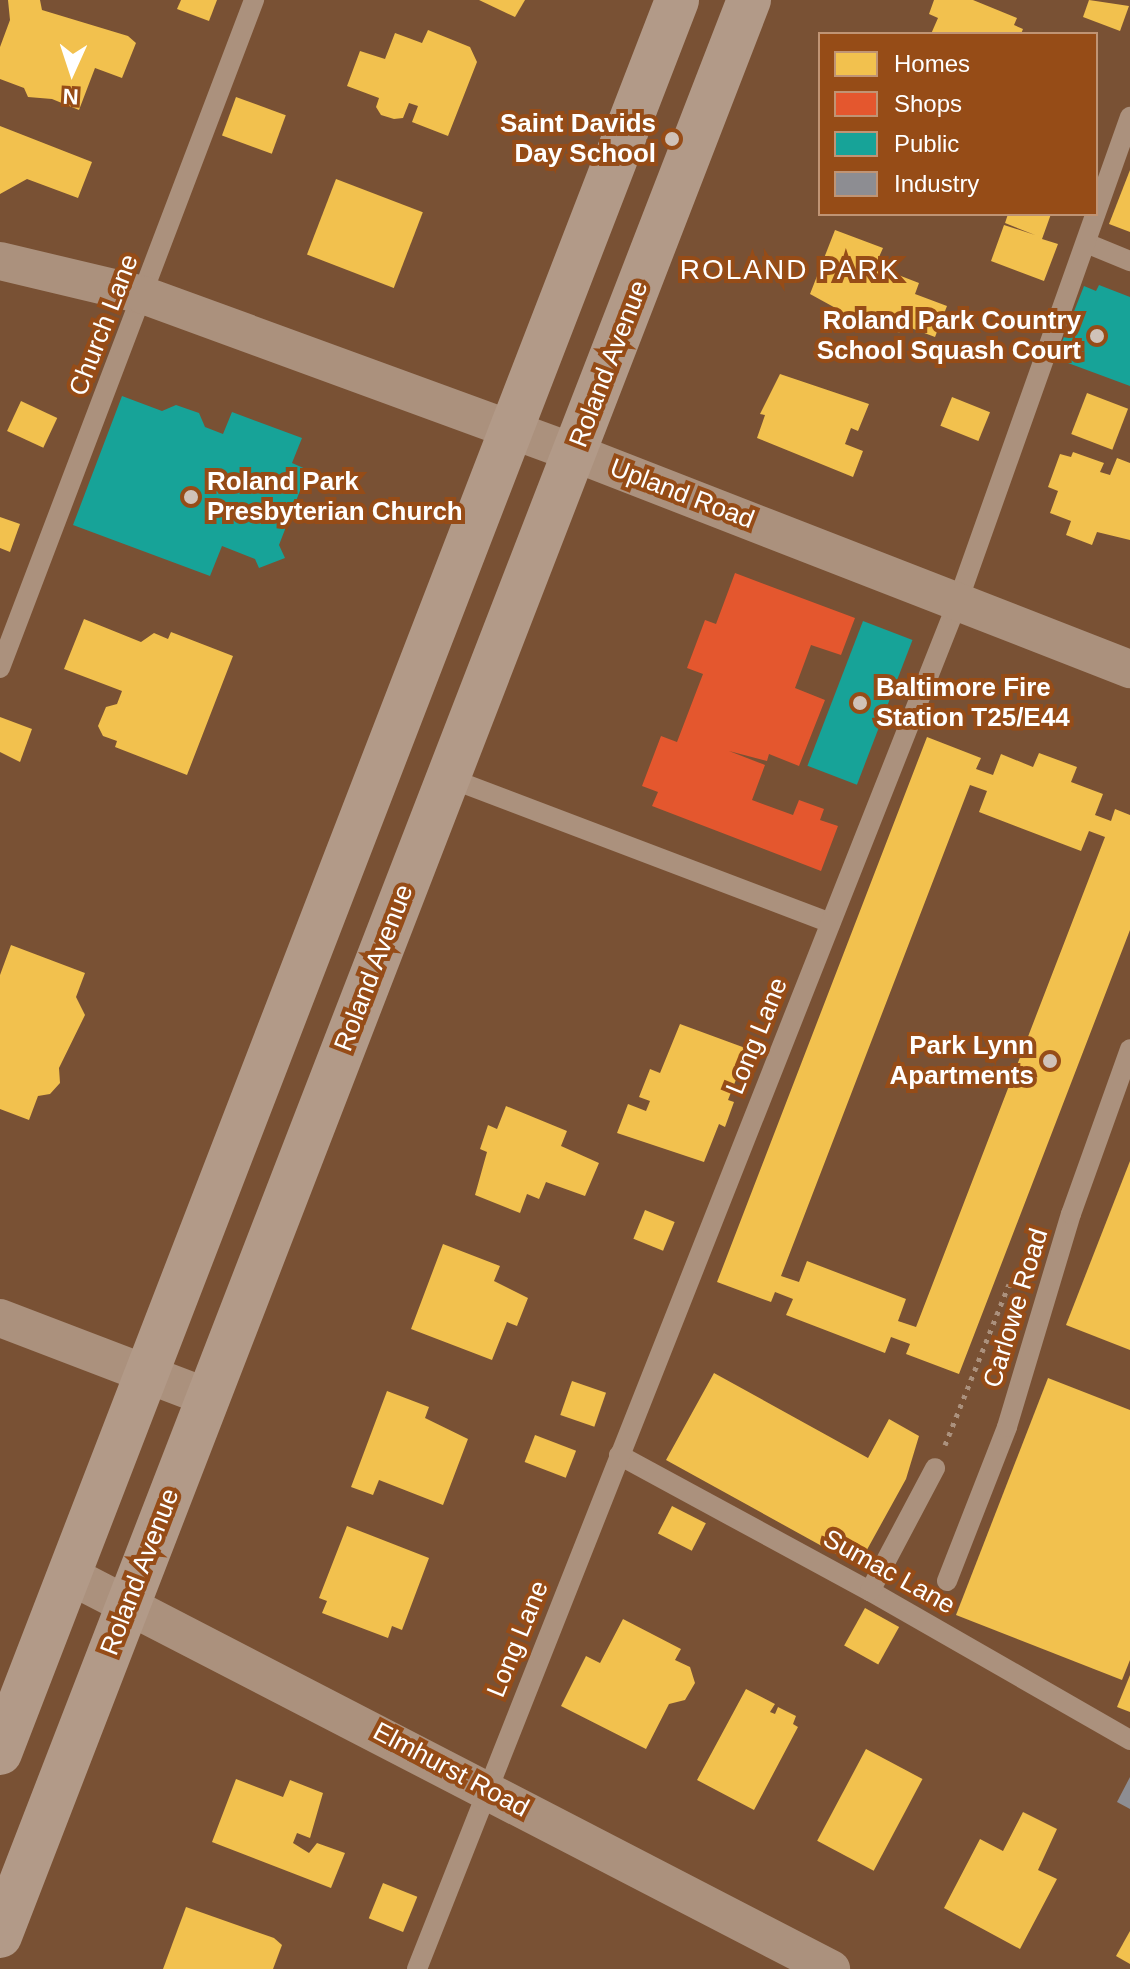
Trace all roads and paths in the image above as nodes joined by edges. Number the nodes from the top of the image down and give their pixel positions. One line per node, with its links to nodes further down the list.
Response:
1 (254, 0): 10 (lane, Church Lane)
2 (677, 0): 11 (main road)
3 (749, 0): 12 (main road, Roland Avenue)
4 (1130, 117): 5 (lane, Long Lane)
5 (1098, 209)
6 (1095, 216): 7 (lane, Long Lane)
7 (1086, 243): 9 (lane); 13 (lane, Long Lane)
8 (0, 261): 10 (street, Upland Road)
9 (1130, 261)
10 (143, 295): 11 (street, Upland Road); 14 (lane, Church Lane)
11 (511, 429): 12 (street, Upland Road); 21 (main road)
12 (575, 453): 13 (street, Upland Road); 16 (main road, Roland Avenue)
13 (958, 601): 15 (street, Upland Road); 17 (lane, Long Lane)
14 (0, 668)
15 (1130, 669)
16 (449, 778): 17 (lane); 22 (main road, Roland Avenue)
17 (830, 923): 23 (lane, Long Lane)
18 (1130, 1049): 26 (lane, Carlowe Road)
19 (1009, 1284): 24 (path)
20 (0, 1318): 21 (street)
21 (143, 1373): 22 (street); 25 (main road)
22 (207, 1397): 28 (main road, Roland Avenue)
23 (619, 1455): 27 (lane, Sumac Lane); 31 (lane, Long Lane)
24 (935, 1468): 27 (lane)
25 (69, 1575): 28 (street, Elmhurst Road); 30 (main road)
26 (947, 1581)
27 (870, 1591): 29 (lane, Sumac Lane)
28 (129, 1603): 31 (street, Elmhurst Road); 32 (main road, Roland Avenue)
29 (1130, 1740)
30 (0, 1753)
31 (487, 1788): 33 (lane, Long Lane); 34 (street, Elmhurst Road)
32 (0, 1936)
33 (417, 1969)
34 (831, 1969)

